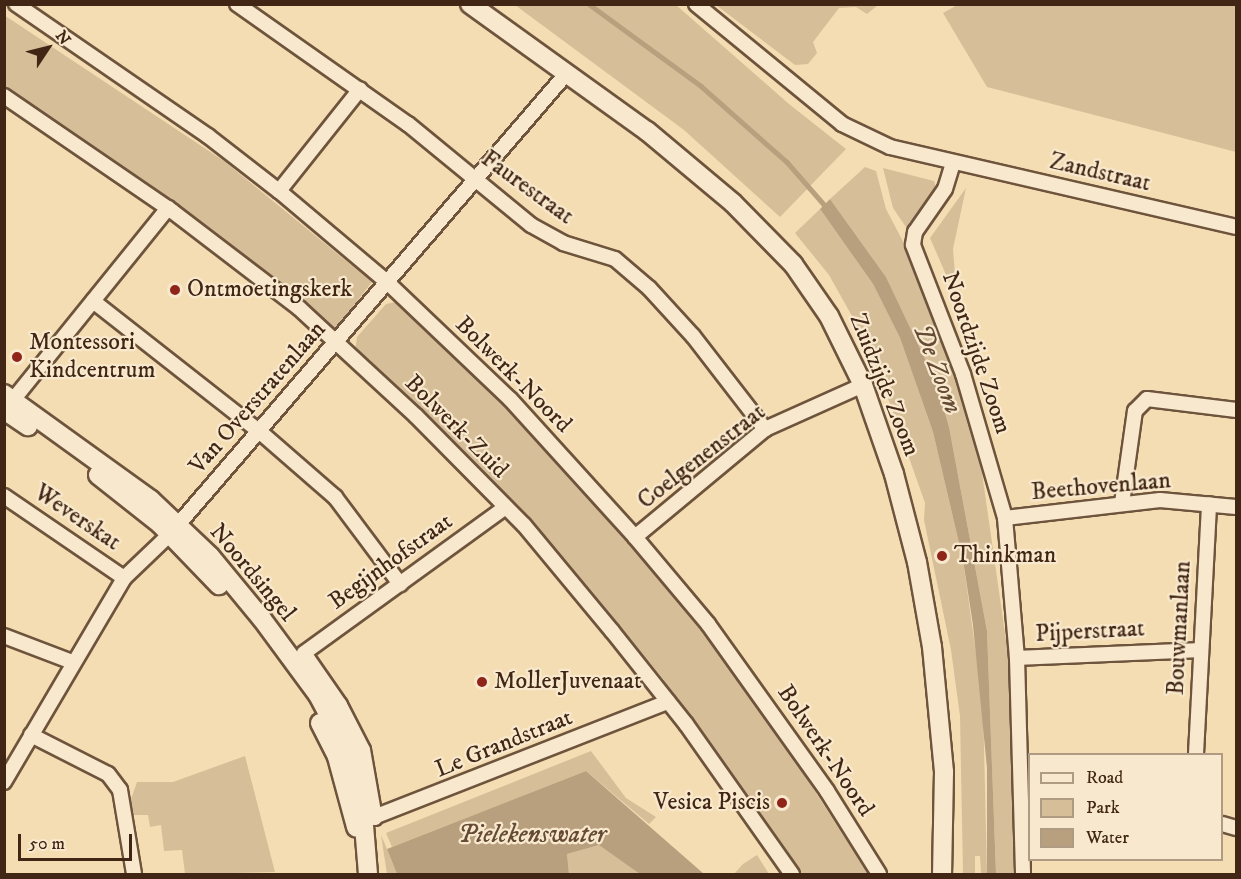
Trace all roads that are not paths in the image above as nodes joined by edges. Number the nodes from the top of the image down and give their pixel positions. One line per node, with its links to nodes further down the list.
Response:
1 (16, 4): 10 (street, Bolwerk-Noord)
2 (237, 4): 6 (street, Faurestraat)
3 (470, 4): 5 (main road, Zuidzijde Zoom)
4 (696, 4): 8 (street)
5 (567, 73): 9 (street, Van Overstratenlaan); 16 (main road, Zuidzijde Zoom)
6 (360, 89): 9 (street, Faurestraat); 10 (street)
7 (4, 96): 11 (street, Bolwerk-Zuid)
8 (953, 163): 12 (street, Zandstraat); 26 (street, Noordzijde Zoom)
9 (475, 180): 13 (street, Van Overstratenlaan); 19 (street, Faurestraat)
10 (279, 190): 13 (street, Bolwerk-Noord)
11 (168, 208): 14 (street); 15 (street, Bolwerk-Zuid)
12 (1236, 227)
13 (387, 282): 15 (street, Van Overstratenlaan); 28 (street, Bolwerk-Noord)
14 (93, 301): 17 (street); 20 (street)
15 (338, 342): 20 (street, Van Overstratenlaan); 25 (street, Bolwerk-Zuid)
16 (863, 385): 19 (street, Coelgenenstraat); 45 (main road, Zuidzijde Zoom)
17 (7, 401): 27 (main road, Noordsingel)
18 (1236, 410): 22 (street)
19 (765, 429): 28 (street, Coelgenenstraat)
20 (259, 431): 27 (street, Van Overstratenlaan); 30 (street)
21 (4, 496): 29 (street, Weverskat)
22 (1122, 504): 23 (street, Beethovenlaan); 26 (street, Beethovenlaan)
23 (1209, 504): 24 (street, Beethovenlaan); 32 (street, Bouwmanlaan)
24 (1236, 507)
25 (504, 508): 30 (street, Begijnhofstraat); 36 (street, Bolwerk-Zuid)
26 (1005, 518): 34 (street, Noordzijde Zoom)
27 (174, 529): 29 (street, Van Overstratenlaan); 40 (main road, Noordsingel)
28 (636, 537): 44 (street, Bolwerk-Noord)
29 (124, 578): 35 (street, Van Overstratenlaan)
30 (400, 584): 33 (street, Begijnhofstraat)
31 (4, 636): 35 (street)
32 (1201, 650): 34 (street, Pijperstraat); 38 (street, Bouwmanlaan)
33 (304, 653): 40 (street, Noordsingel)
34 (1017, 658): 46 (street, Noordzijde Zoom)
35 (72, 662): 37 (street, Van Overstratenlaan)
36 (668, 702): 40 (street, Le Grandstraat); 43 (street, Bolwerk-Zuid)
37 (32, 735): 39 (street, Van Overstratenlaan); 41 (street)
38 (1196, 753)
39 (4, 782)
40 (365, 820): 42 (main road, Noordsingel)
41 (134, 874)
42 (368, 874)
43 (792, 874)
44 (879, 874)
45 (942, 874)
46 (1023, 874)

